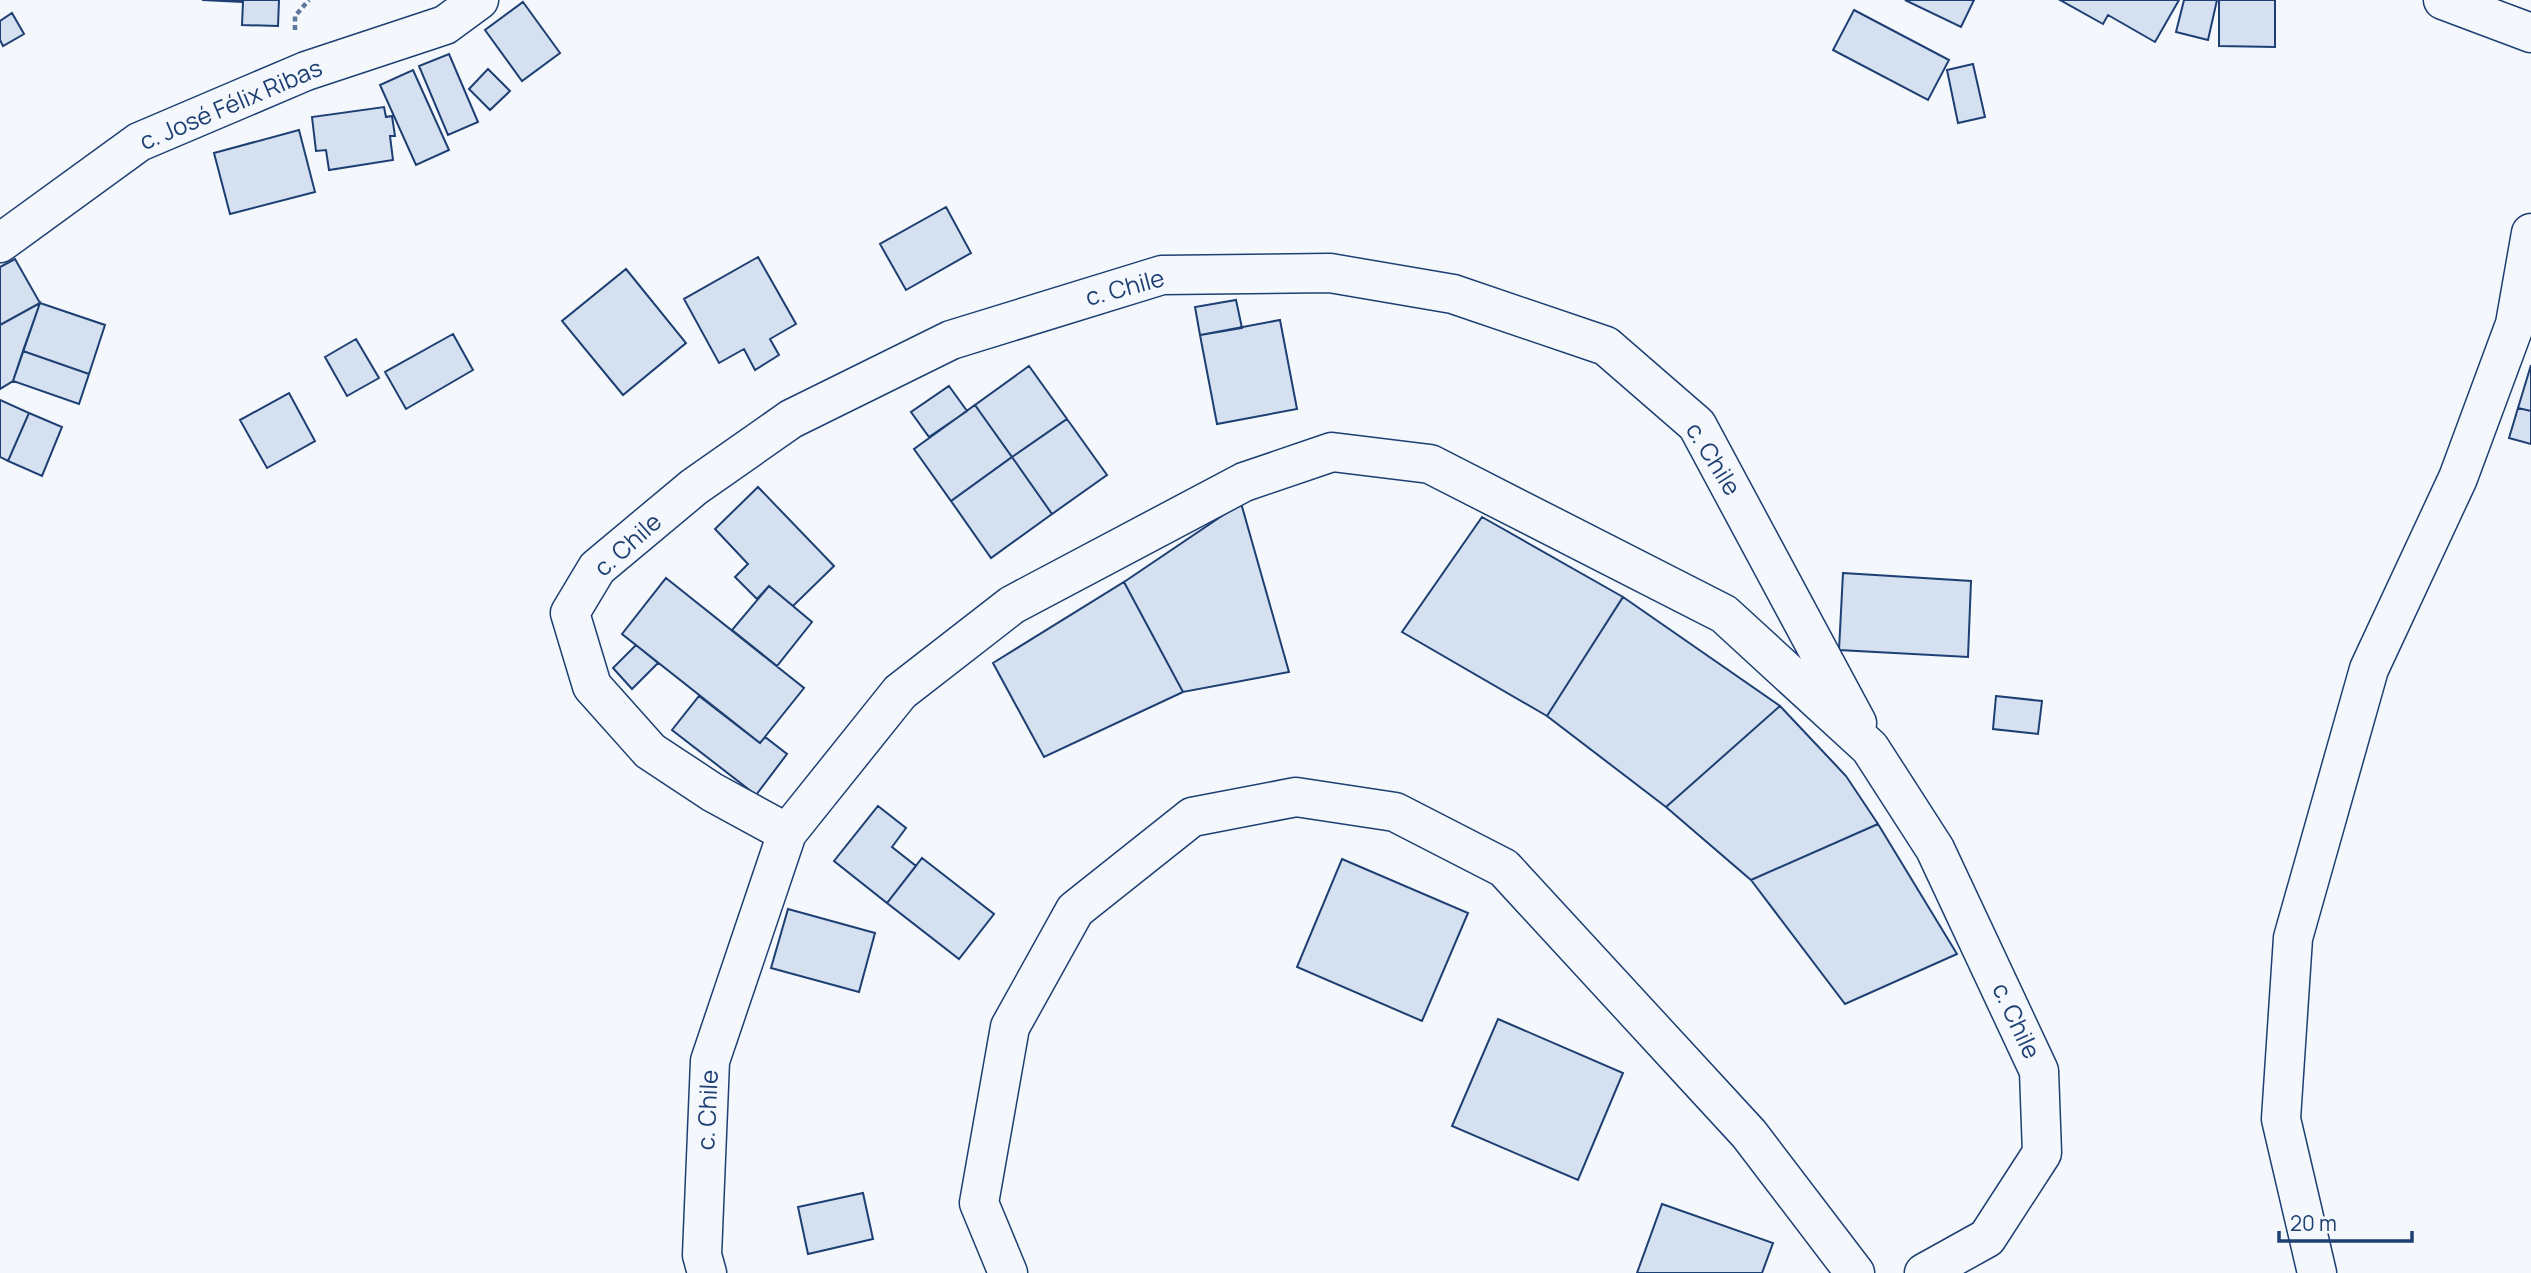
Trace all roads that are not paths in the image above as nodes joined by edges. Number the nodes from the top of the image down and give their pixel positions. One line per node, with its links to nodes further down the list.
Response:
1 (479, 0): 5 (street, c. José Félix Ribas)
2 (2443, 0): 3 (street)
3 (2531, 33)
4 (2531, 233): 12 (street)
5 (0, 243)
6 (1870, 748): 7 (street, c. Chile); 7 (street, c. Chile); 11 (street, c. Chile)
7 (787, 833): 8 (street, c. Chile)
8 (707, 1273)
9 (1008, 1273): 10 (street)
10 (1855, 1273)
11 (1924, 1273)
12 (2317, 1273)

